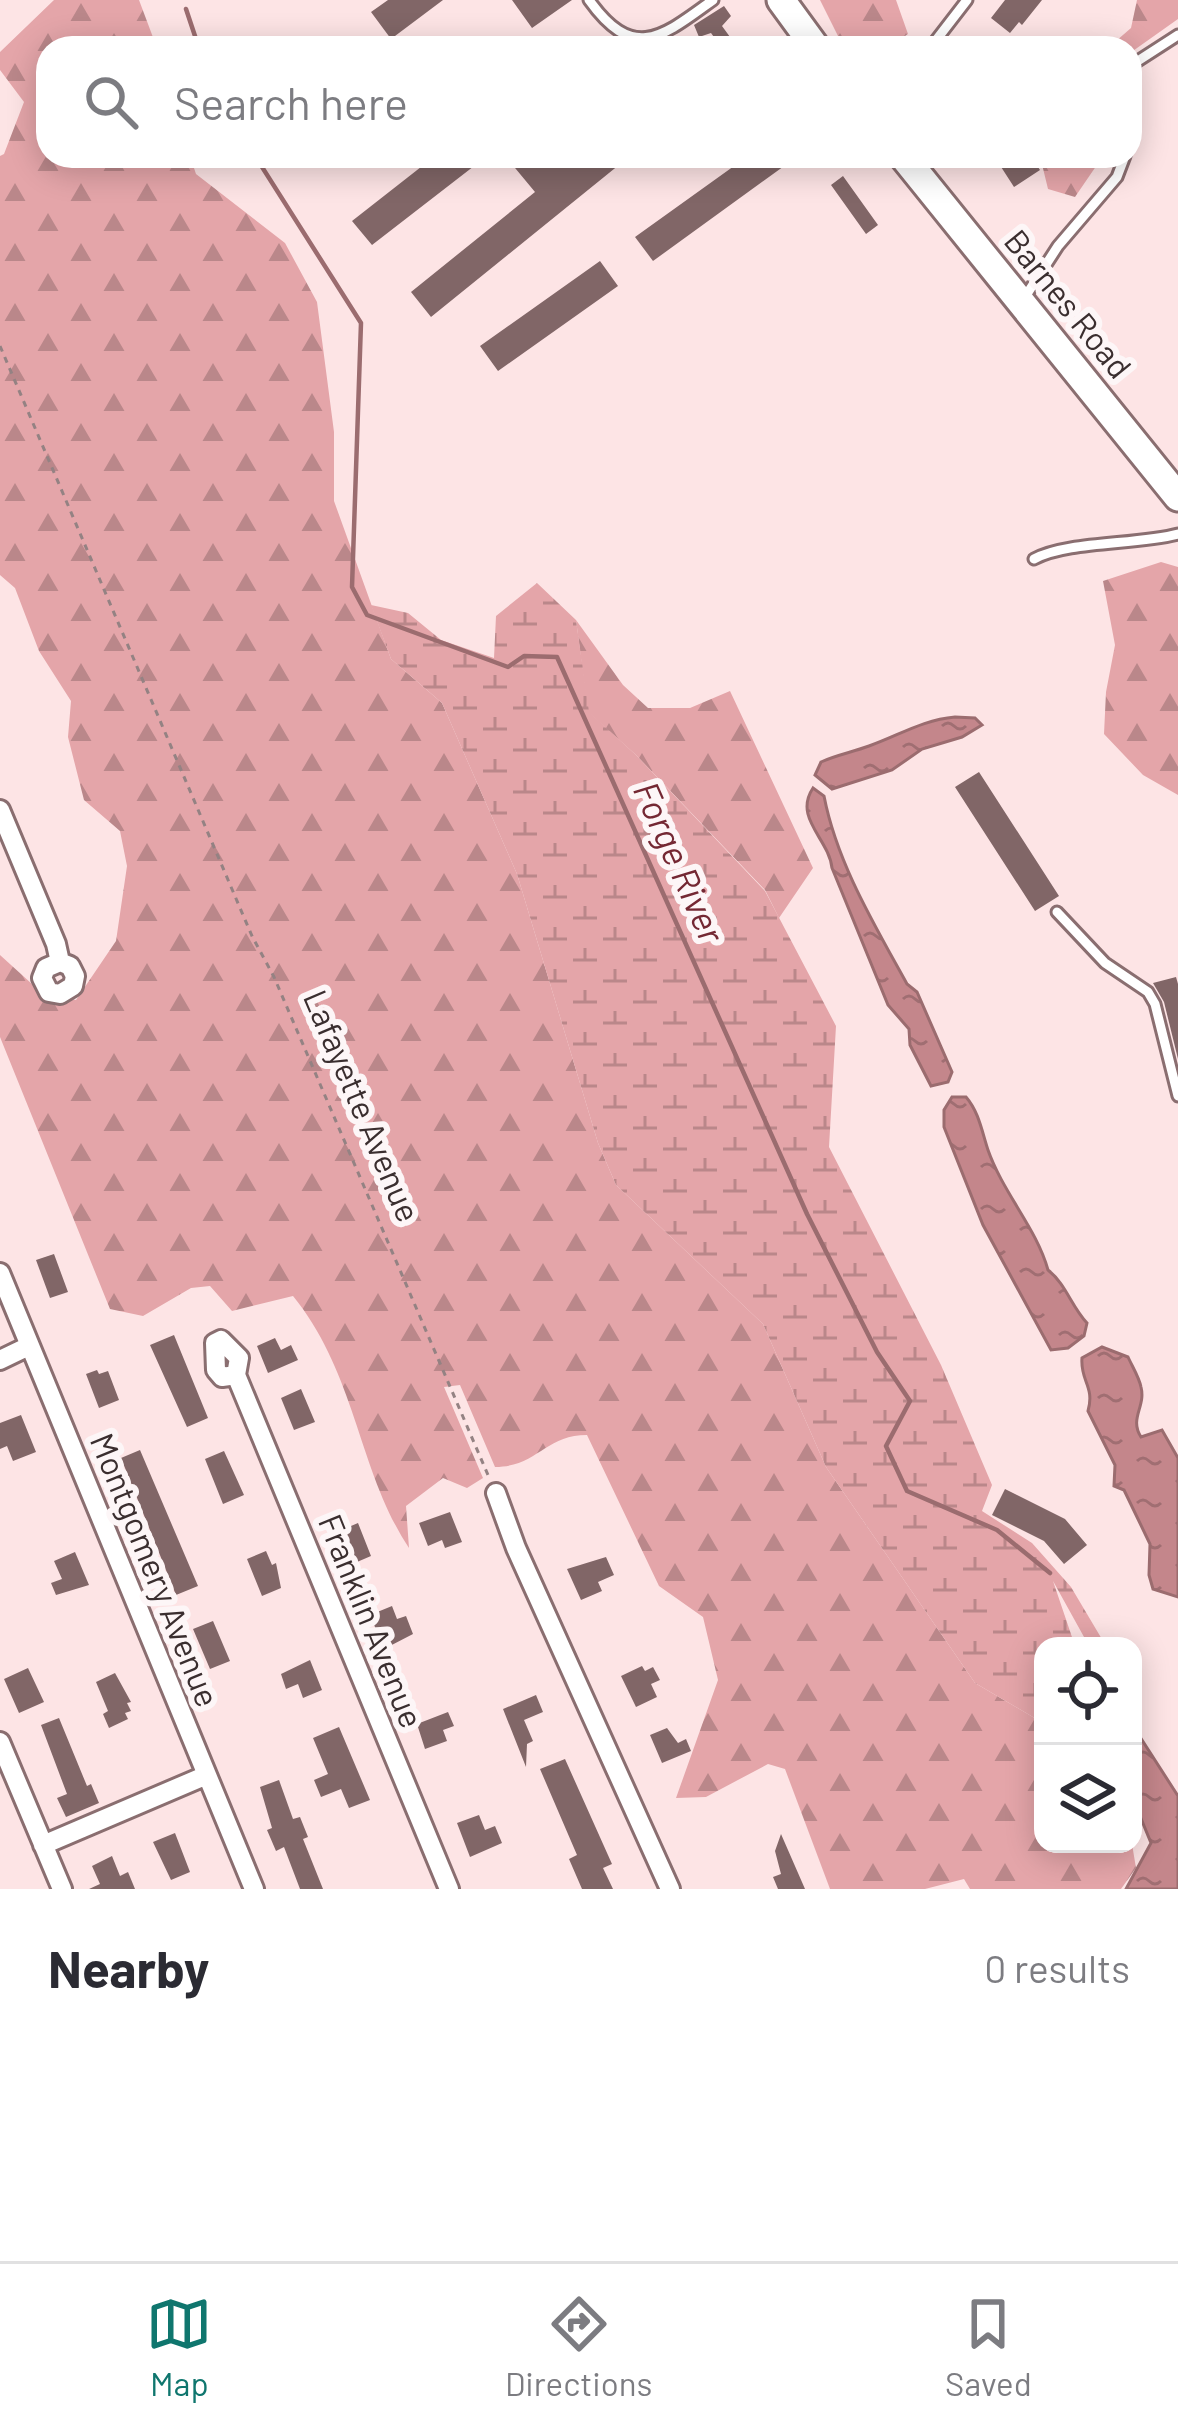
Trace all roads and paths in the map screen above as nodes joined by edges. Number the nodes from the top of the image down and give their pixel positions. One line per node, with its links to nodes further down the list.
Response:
1 (589, 0): 6 (lane)
2 (713, 0): 7 (lane)
3 (781, 0): 8 (street)
4 (967, 0): 9 (lane)
5 (1178, 35): 10 (lane)
6 (634, 36)
7 (664, 36)
8 (807, 36)
9 (939, 36)
10 (1142, 58)
11 (912, 168): 13 (street, Barnes Road)
12 (1120, 168): 13 (lane)
13 (1020, 301): 15 (street, Barnes Road)
14 (0, 346): 26 (path, Lafayette Avenue)
15 (1178, 497)
16 (1178, 534): 17 (lane)
17 (1034, 559)
18 (0, 810): 20 (street)
19 (1057, 912): 21 (lane)
20 (60, 962)
21 (1178, 1096)
22 (0, 1274): 23 (street, Montgomery Avenue)
23 (29, 1346): 24 (street); 28 (street, Montgomery Avenue)
24 (0, 1360)
25 (236, 1376): 32 (street, Franklin Avenue)
26 (496, 1493): 33 (street)
27 (0, 1742): 29 (street)
28 (207, 1775): 29 (street); 31 (street, Montgomery Avenue)
29 (43, 1845): 30 (street)
30 (62, 1889)
31 (254, 1889)
32 (449, 1889)
33 (670, 1889)

